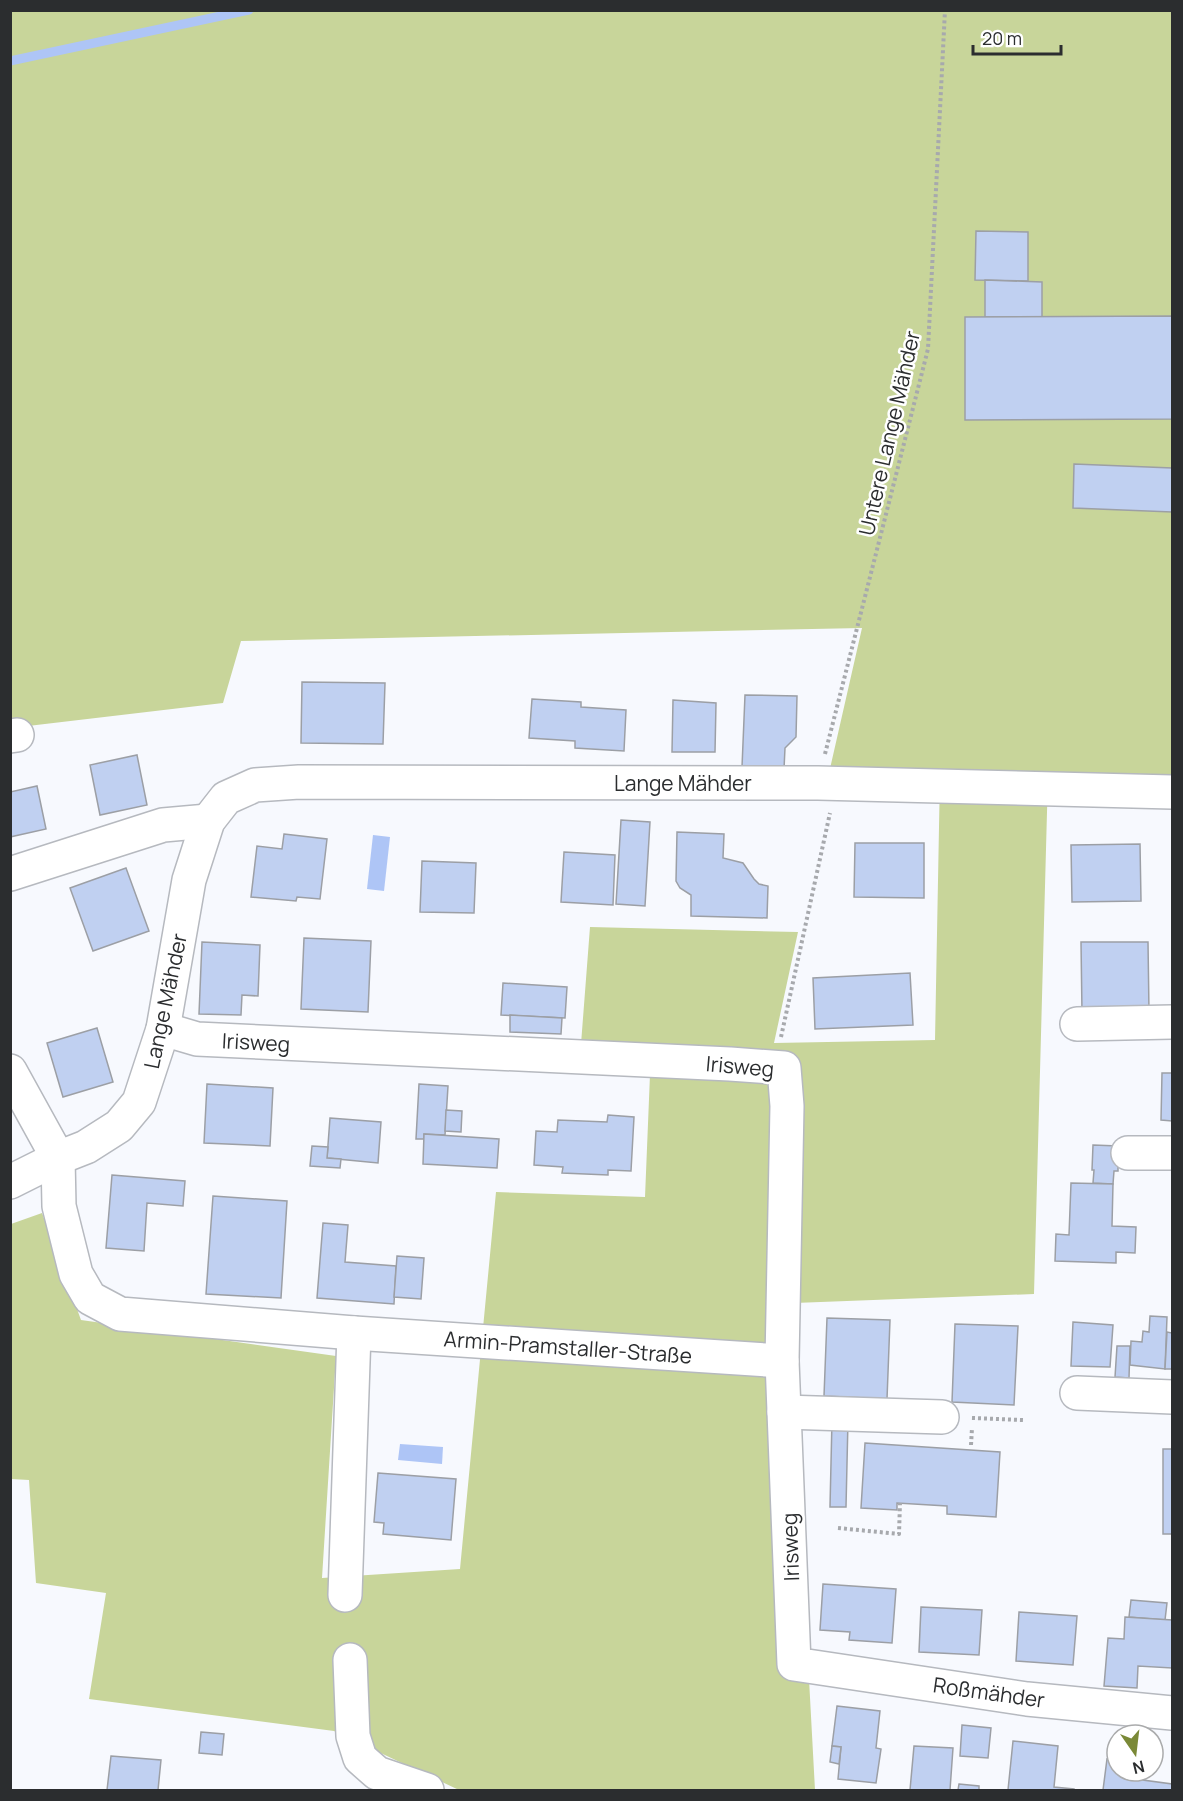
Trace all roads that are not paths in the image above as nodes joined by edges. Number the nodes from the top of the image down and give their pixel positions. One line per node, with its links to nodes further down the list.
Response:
1 (1173, 792): 2 (street, Lange Mähder)
2 (208, 820): 3 (street); 6 (street, Lange Mähder)
3 (10, 874)
4 (1173, 1022): 5 (street)
5 (1077, 1024)
6 (163, 1029): 10 (street, Lange Mähder); 13 (street, Irisweg)
7 (10, 1071): 10 (street)
8 (1128, 1153): 9 (street)
9 (1173, 1153)
10 (58, 1158): 11 (street, Lange Mähder); 12 (street, Armin-Pramstaller-Straße)
11 (10, 1182)
12 (354, 1333): 13 (street, Armin-Pramstaller-Straße); 18 (street)
13 (782, 1361): 16 (street, Irisweg)
14 (1077, 1393): 15 (street)
15 (1173, 1397)
16 (784, 1412): 17 (street); 20 (street, Irisweg)
17 (942, 1417)
18 (345, 1595)
19 (350, 1660): 22 (street)
20 (807, 1666): 21 (street, Roßmähder)
21 (1173, 1713)
22 (427, 1791)

